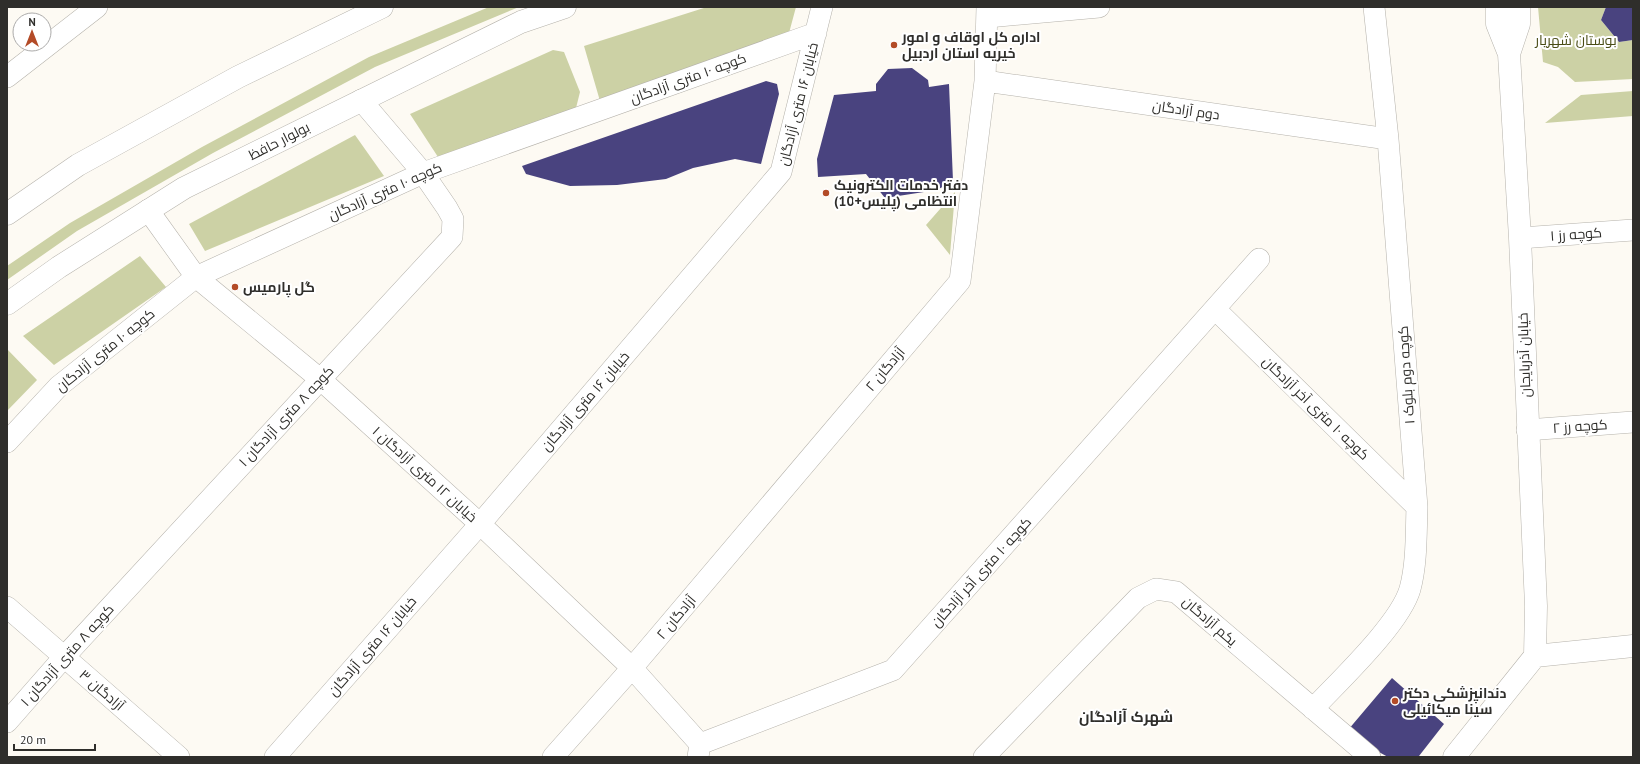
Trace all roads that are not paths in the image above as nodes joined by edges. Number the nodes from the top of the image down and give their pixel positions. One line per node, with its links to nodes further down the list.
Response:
1 (97, 7): 12 (street)
2 (382, 7): 18 (main road)
3 (565, 7): 14 (main road, بولوار حافظ)
4 (822, 7): 10 (street, خیابان ۱۶ متری آزادگان)
5 (1100, 7): 9 (street)
6 (1374, 7): 15 (street, کوچه دوم بلوک ۱)
7 (1497, 7): 11 (main road, خیابان آذربایجان)
8 (1519, 7): 11 (main road, خیابان آذربایجان)
9 (987, 12): 13 (street, آزادگان ۲)
10 (816, 32): 16 (street, کوچه ۱۰ متری آزادگان); 30 (street, خیابان ۱۶ متری آزادگان)
11 (1509, 54): 20 (main road, خیابان آذربایجان)
12 (7, 77)
13 (985, 81): 15 (street, دوم آزادگان); 35 (street, آزادگان ۲)
14 (361, 100): 16 (street, کوچه ۸ متری آزادگان ۱); 17 (main road, بولوار حافظ)
15 (1388, 138): 29 (street, کوچه دوم بلوک ۱)
16 (423, 172): 22 (street, کوچه ۱۰ متری آزادگان); 25 (street, کوچه ۸ متری آزادگان ۱)
17 (148, 210): 22 (street, خیابان ۱۲ متری آزادگان ۱); 23 (main road, بولوار حافظ)
18 (7, 214)
19 (1633, 230): 20 (street, کوچه رز ۱)
20 (1520, 238): 27 (main road, خیابان آذربایجان)
21 (1259, 259): 24 (street, کوچه ۱۰ متری آخر آزادگان)
22 (196, 277): 25 (street, خیابان ۱۲ متری آزادگان ۱); 28 (street, کوچه ۱۰ متری آزادگان)
23 (7, 304)
24 (1216, 310): 29 (street, کوچه ۱۰ متری آخر آزادگان); 38 (street, کوچه ۱۰ متری آخر آزادگان)
25 (320, 379): 30 (street, خیابان ۱۲ متری آزادگان ۱); 33 (street, کوچه ۸ متری آزادگان ۱)
26 (1633, 422): 27 (street, کوچه رز ۲)
27 (1527, 430): 34 (main road, خیابان آذربایجان)
28 (7, 442)
29 (1417, 507): 36 (street, کوچه دوم بلوک ۱)
30 (480, 524): 35 (street, خیابان ۱۲ متری آزادگان ۱); 41 (street, خیابان ۱۶ متری آزادگان)
31 (7, 607): 33 (street, آزادگان ۳)
32 (1633, 646): 34 (main road)
33 (64, 656): 37 (street, کوچه ۸ متری آزادگان ۱); 40 (street, آزادگان ۳)
34 (1535, 656): 44 (main road)
35 (632, 668): 38 (street, خیابان ۱۲ متری آزادگان ۱); 42 (street, آزادگان ۲)
36 (1312, 709): 39 (street, یکم آزادگان); 43 (street, یکم آزادگان)
37 (7, 722)
38 (699, 750)
39 (986, 756)
40 (179, 757)
41 (274, 757)
42 (553, 757)
43 (1370, 757)
44 (1454, 757)

